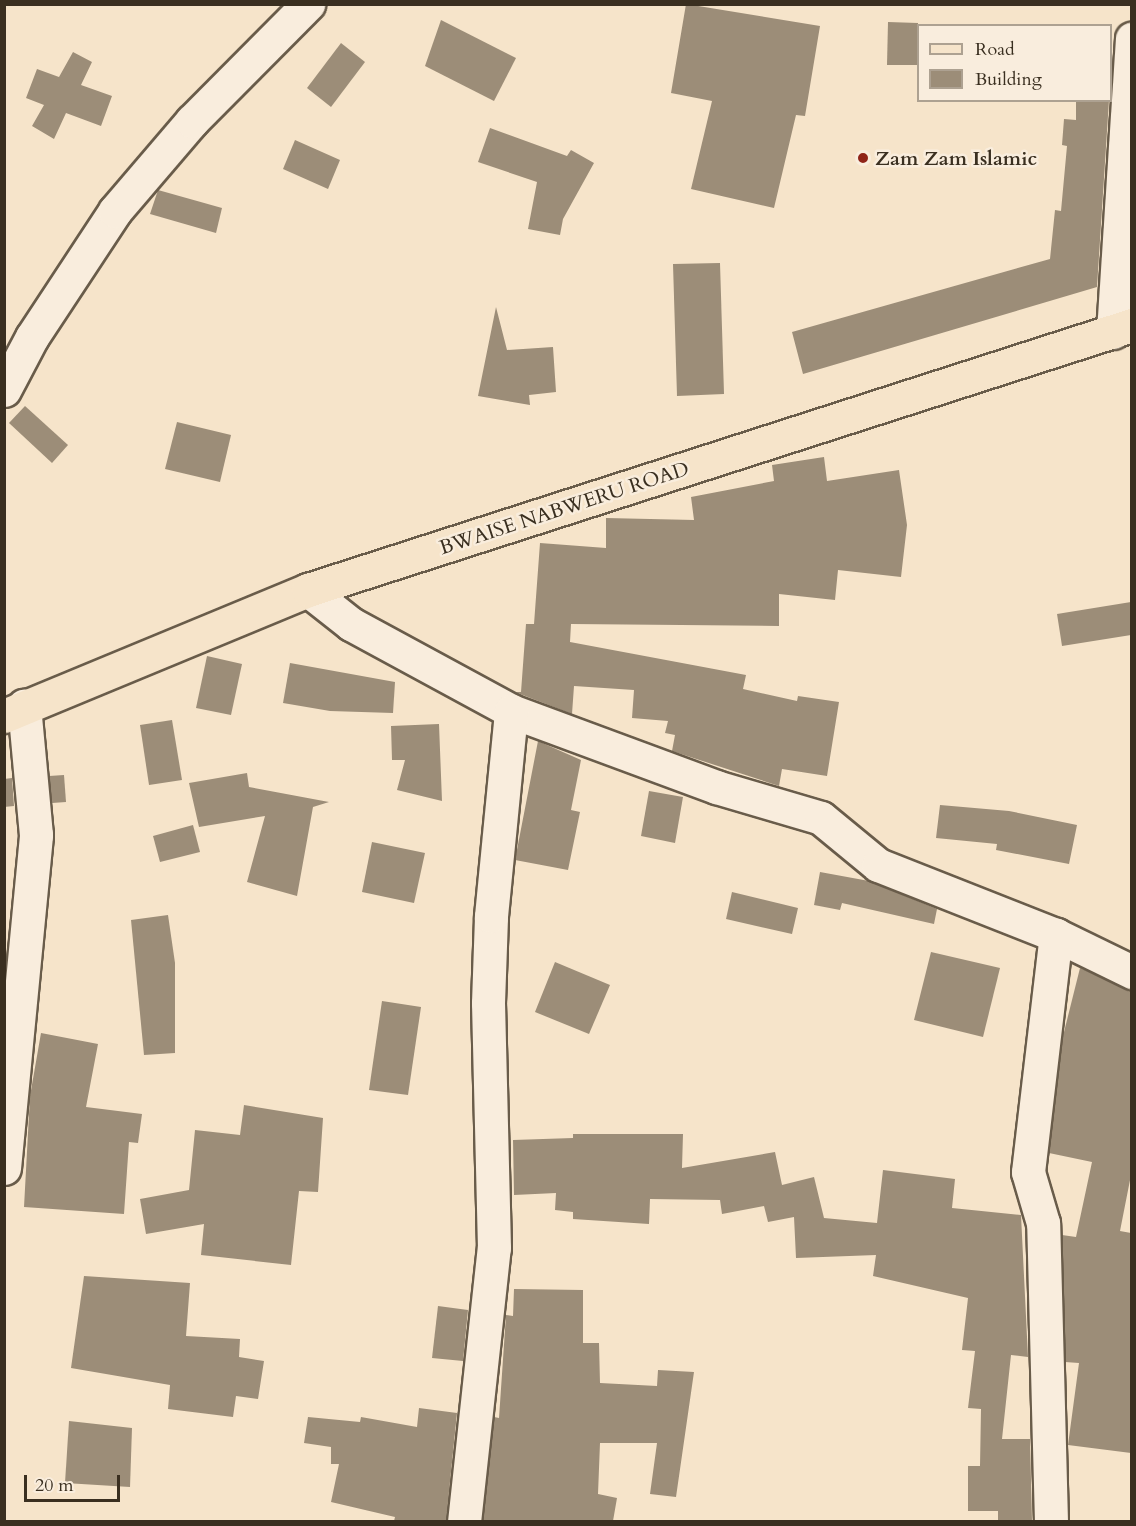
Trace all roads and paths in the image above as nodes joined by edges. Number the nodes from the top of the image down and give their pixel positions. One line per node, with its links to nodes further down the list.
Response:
1 (308, 4): 4 (street)
2 (1131, 39): 3 (street)
3 (1122, 328): 5 (main road, BWAISE NABWERU ROAD)
4 (4, 390)
5 (308, 591): 6 (main road, BWAISE NABWERU ROAD); 7 (street)
6 (14, 711): 10 (street)
7 (512, 711): 8 (street); 11 (street)
8 (1056, 935): 9 (street); 12 (street)
9 (1131, 972)
10 (4, 1168)
11 (464, 1521)
12 (1051, 1521)

